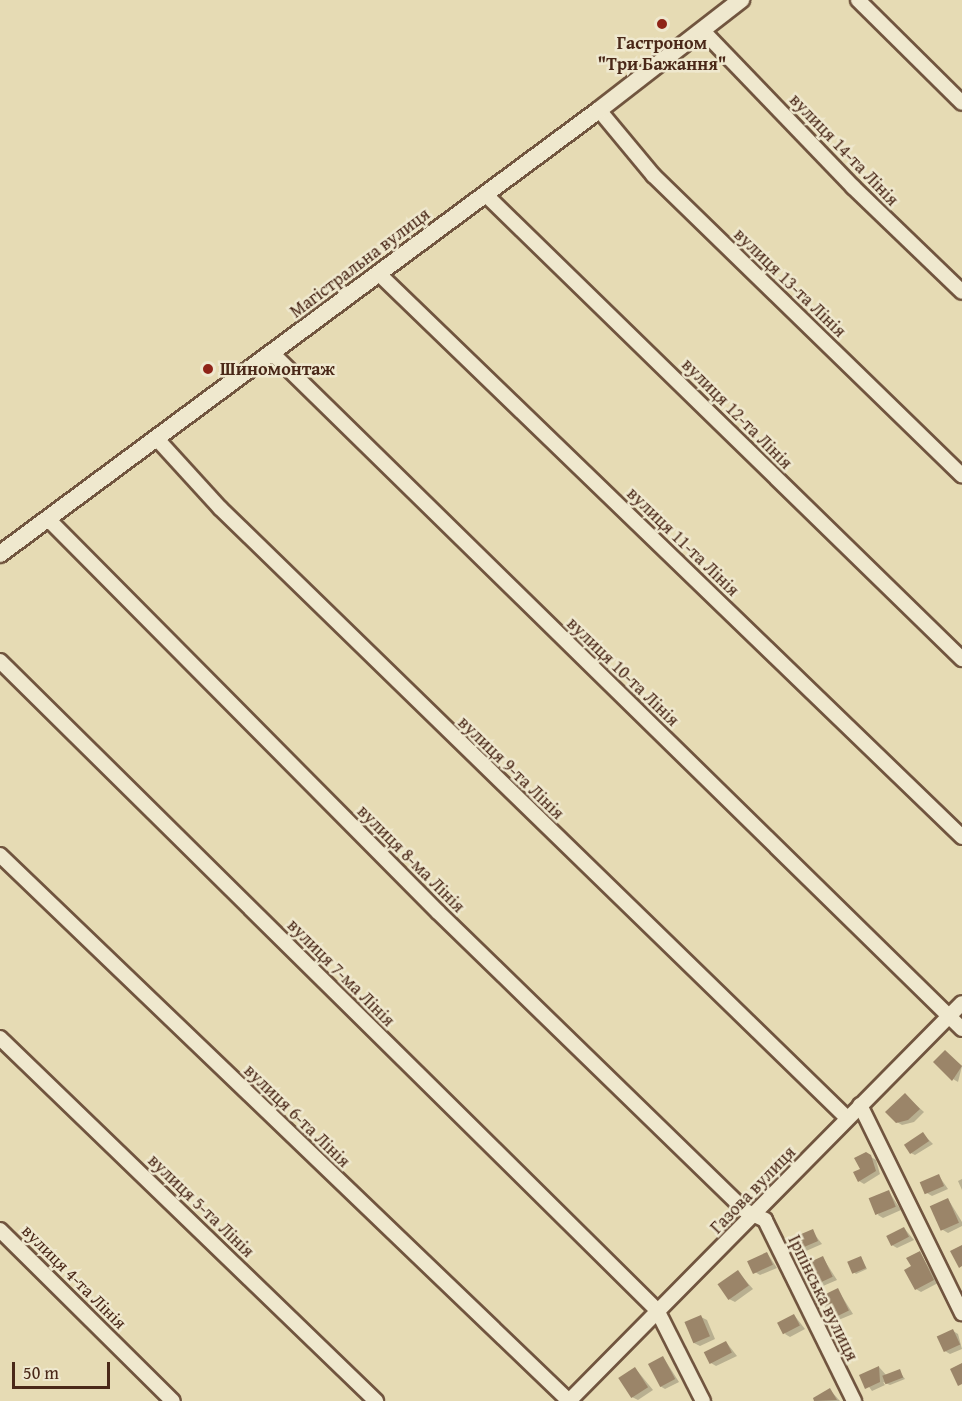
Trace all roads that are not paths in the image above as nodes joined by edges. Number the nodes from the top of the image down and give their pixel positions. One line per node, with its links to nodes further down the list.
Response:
1 (741, 0): 3 (street, Магістральна вулиця)
2 (858, 0): 4 (street)
3 (702, 30): 5 (street, Магістральна вулиця); 8 (street, вулиця 14-та Лінія)
4 (962, 103)
5 (598, 110): 6 (street, Магістральна вулиця); 11 (street, вулиця 13-та Лінія)
6 (486, 195): 7 (street, Магістральна вулиця); 14 (street, вулиця 12-та Лінія)
7 (378, 273): 9 (street, Магістральна вулиця); 16 (street, вулиця 11-та Лінія)
8 (962, 292)
9 (272, 353): 10 (street, Магістральна вулиця); 19 (street, вулиця 10-та Лінія)
10 (157, 440): 12 (street, Магістральна вулиця); 23 (street, вулиця 9-та Лінія)
11 (962, 476)
12 (48, 519): 13 (street, Магістральна вулиця); 24 (street, вулиця 8-ма Лінія)
13 (0, 554)
14 (962, 659)
15 (0, 661): 26 (street, вулиця 7-ма Лінія)
16 (962, 837)
17 (0, 855): 30 (street, вулиця 6-та Лінія)
18 (962, 1002): 19 (street, Газова вулиця)
19 (949, 1016): 20 (street, вулиця 10-та Лінія); 22 (street, Газова вулиця)
20 (962, 1029)
21 (0, 1038): 29 (street, вулиця 5-та Лінія)
22 (860, 1105): 23 (street, Газова вулиця); 27 (street)
23 (846, 1117): 24 (street, Газова вулиця)
24 (757, 1215): 26 (street, Газова вулиця); 32 (street, Ірпінська вулиця)
25 (0, 1230): 28 (street, вулиця 4-та Лінія)
26 (657, 1310): 30 (street, Газова вулиця); 31 (street, вулиця 7-ма Лінія)
27 (962, 1313)
28 (173, 1401)
29 (375, 1401)
30 (569, 1401)
31 (703, 1401)
32 (854, 1401)

